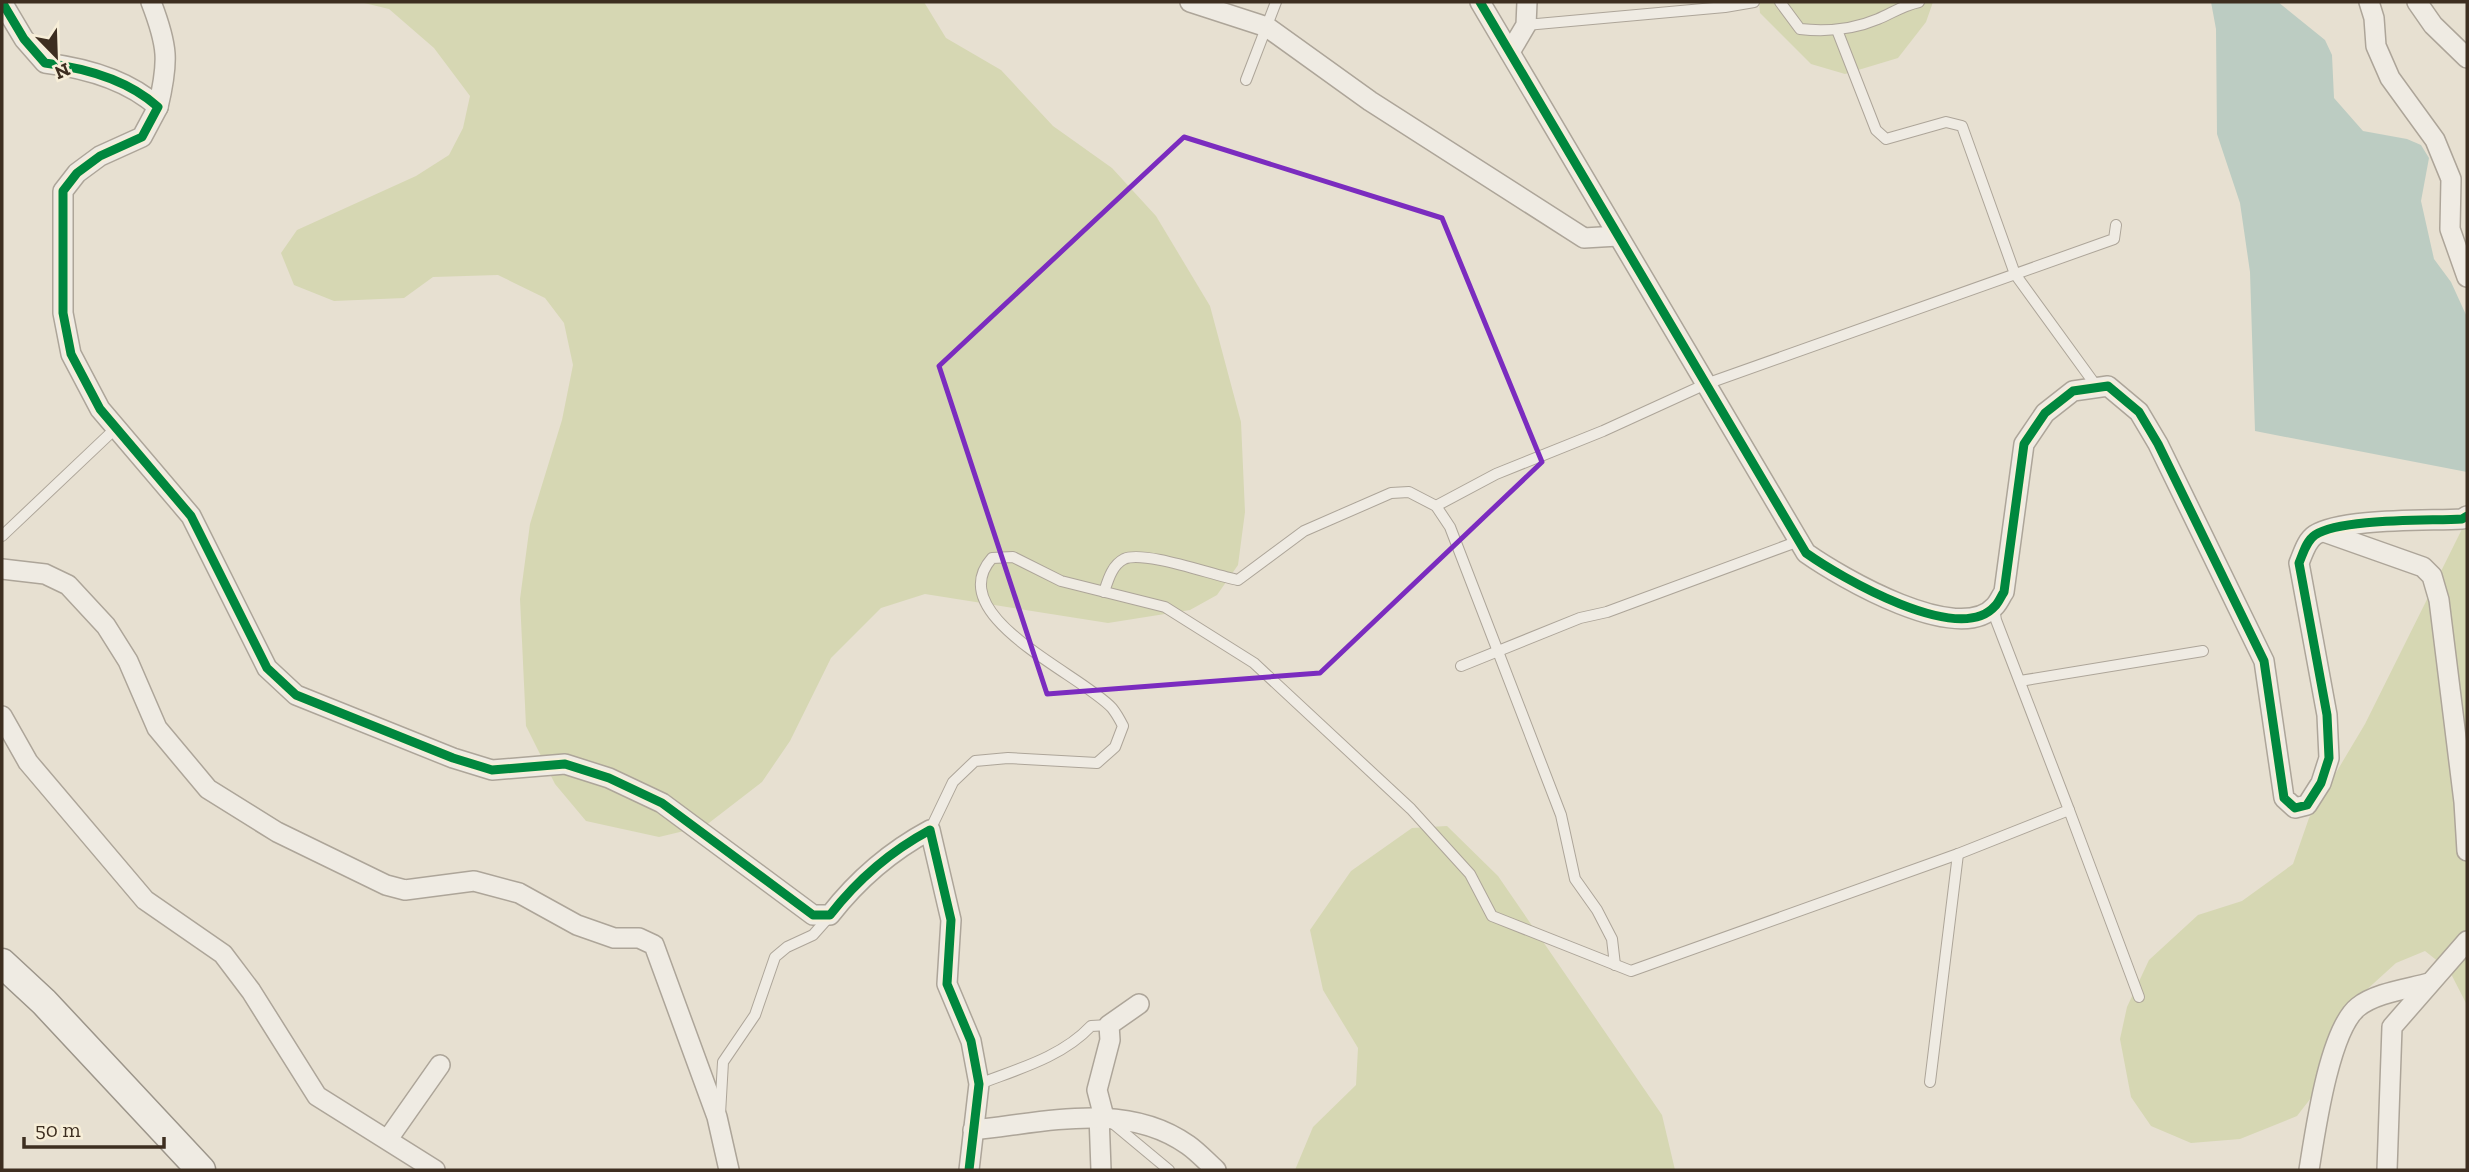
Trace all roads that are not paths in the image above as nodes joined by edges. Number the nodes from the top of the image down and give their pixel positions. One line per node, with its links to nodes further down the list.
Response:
1 (2, 2): 18 (street)
2 (151, 2): 18 (street)
3 (1190, 2): 13 (street)
4 (1276, 2): 13 (lane)
5 (1480, 2): 15 (street)
6 (1527, 2): 12 (street)
7 (1754, 2): 12 (lane)
8 (1780, 2): 14 (lane)
9 (1919, 2): 14 (lane)
10 (2368, 2): 22 (street)
11 (2417, 2): 16 (street)
12 (1527, 25): 15 (street)
13 (1267, 27): 17 (lane); 20 (street)
14 (1837, 30): 21 (lane)
15 (1510, 52): 20 (street)
16 (2467, 58)
17 (1246, 80)
18 (158, 107): 25 (street)
19 (2116, 225): 21 (lane)
20 (1618, 236): 23 (street)
21 (2015, 274): 23 (lane); 24 (lane)
22 (2467, 277)
23 (1706, 384): 26 (lane); 30 (street)
24 (2098, 388): 28 (street); 33 (street)
25 (116, 428): 29 (lane); 43 (street)
26 (1436, 506): 32 (lane); 35 (lane)
27 (2467, 516): 28 (street)
28 (2324, 532): 41 (street)
29 (2, 536)
30 (1799, 541): 33 (street); 35 (lane)
31 (2, 569): 55 (street)
32 (1104, 592): 40 (lane); 46 (lane)
33 (1994, 608): 37 (lane)
34 (2203, 651): 37 (lane)
35 (1498, 653): 36 (lane); 46 (lane)
36 (1461, 666)
37 (2020, 681): 39 (lane)
38 (2, 716): 57 (street)
39 (2069, 810): 42 (lane); 48 (lane)
40 (930, 831): 43 (street); 53 (street)
41 (2467, 851)
42 (1958, 854): 46 (lane); 52 (lane)
43 (830, 915): 55 (lane)
44 (2467, 941): 47 (street)
45 (2, 964): 59 (main road)
46 (1615, 965)
47 (2430, 982): 65 (street); 66 (street)
48 (2139, 997)
49 (1139, 1004): 50 (street)
50 (1110, 1025): 53 (lane); 54 (street)
51 (440, 1065): 57 (street)
52 (1930, 1082)
53 (979, 1084): 56 (street)
54 (1102, 1116): 56 (street); 62 (street); 63 (lane); 64 (street)
55 (717, 1117): 60 (street)
56 (973, 1130): 61 (street)
57 (388, 1139): 58 (street)
58 (435, 1168)
59 (201, 1170)
60 (729, 1170)
61 (968, 1170)
62 (1101, 1170)
63 (1169, 1170)
64 (1216, 1170)
65 (2309, 1170)
66 (2387, 1170)

